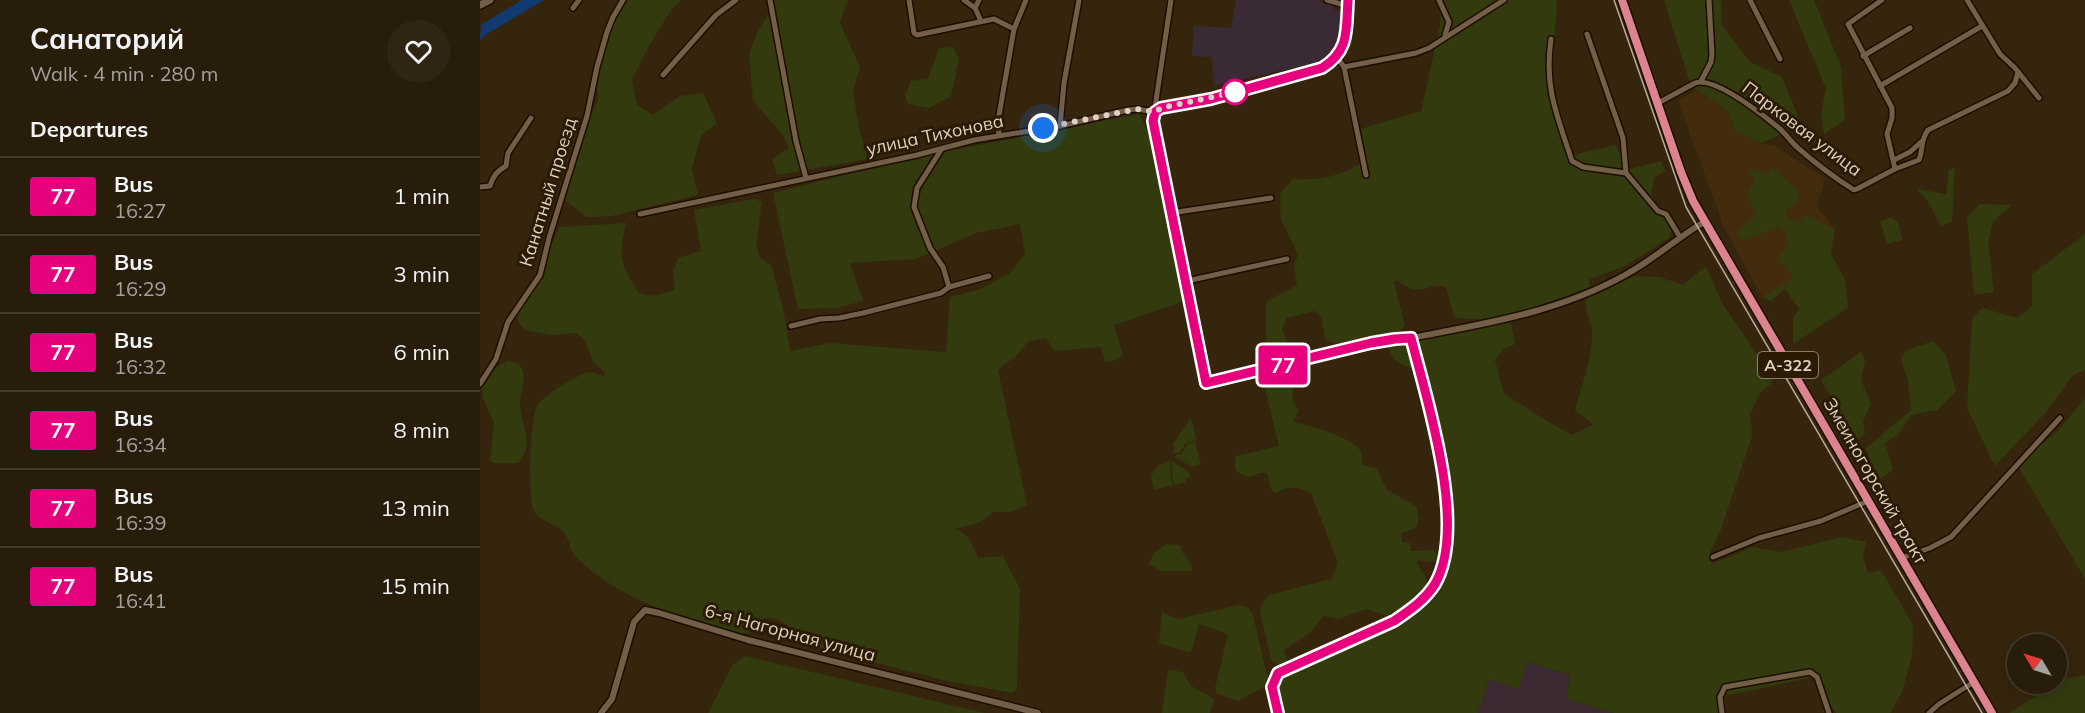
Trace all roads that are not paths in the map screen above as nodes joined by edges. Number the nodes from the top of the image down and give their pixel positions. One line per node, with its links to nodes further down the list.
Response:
1 (490, 0): 21 (main road)
2 (579, 0): 22 (street)
3 (623, 0): 64 (street, Канатный проезд)
4 (736, 0): 36 (street)
5 (770, 0): 51 (street)
6 (909, 0): 24 (street)
7 (964, 0): 23 (street)
8 (980, 0): 23 (street)
9 (1026, 0): 27 (street)
10 (1079, 0): 43 (street)
11 (1171, 0): 41 (street)
12 (1327, 0): 20 (street)
13 (1439, 0): 29 (street)
14 (1504, 0): 29 (street)
15 (1622, 0): 40 (highway, Змеиногорский тракт / А-322)
16 (1709, 0): 37 (street)
17 (1750, 0): 33 (street)
18 (1882, 0): 31 (street)
19 (1966, 0): 25 (street)
20 (1348, 3): 32 (street)
21 (480, 5)
22 (573, 8)
23 (975, 9): 24 (street)
24 (981, 21): 27 (street)
25 (1982, 26): 35 (street); 38 (street)
26 (1910, 28): 31 (street)
27 (1014, 29): 44 (street)
28 (1587, 34): 49 (street)
29 (1442, 39): 34 (street)
30 (1551, 39): 49 (street)
31 (1863, 56): 38 (street)
32 (1337, 57): 34 (street); 41 (street, улица Тихонова)
33 (1780, 59)
34 (1344, 67): 50 (street)
35 (2018, 72): 39 (street); 45 (street, Парковая улица)
36 (663, 75)
37 (1701, 81): 40 (street); 48 (street, Парковая улица)
38 (1880, 86): 47 (street)
39 (2039, 98)
40 (1658, 103): 56 (highway, Змеиногорский тракт / А-322)
41 (1155, 112): 43 (street, улица Тихонова); 54 (street)
42 (531, 118): 52 (street)
43 (1060, 126): 44 (street, улица Тихонова)
44 (999, 135): 46 (street, улица Тихонова)
45 (1921, 142): 47 (street); 48 (street, Парковая улица)
46 (941, 150): 51 (street, улица Тихонова); 61 (street)
47 (1894, 160): 48 (street)
48 (1895, 169)
49 (1626, 173): 57 (street)
50 (1366, 175)
51 (806, 178): 55 (street, улица Тихонова)
52 (480, 187)
53 (1271, 198): 54 (street)
54 (1172, 213): 60 (street)
55 (640, 214)
56 (1704, 222): 57 (street); 66 (highway, Змеиногорский тракт / А-322)
57 (1680, 237): 63 (street)
58 (1287, 259): 60 (street)
59 (989, 276): 61 (street)
60 (1187, 281): 63 (street)
61 (949, 287): 62 (street)
62 (791, 326)
63 (1411, 338): 72 (street)
64 (480, 384)
65 (2060, 418): 68 (street)
66 (1868, 501): 67 (street); 68 (highway, Змеиногорский тракт / А-322)
67 (1713, 557)
68 (1901, 558): 69 (highway, Змеиногорский тракт / А-322)
69 (1974, 682): 75 (street); 76 (highway, Змеиногорский тракт / А-322)
70 (602, 713): 71 (street, 6-я Нагорная улица)
71 (1038, 713)
72 (1278, 713)
73 (1722, 713): 74 (street)
74 (1829, 713)
75 (1929, 713)
76 (1992, 713)

